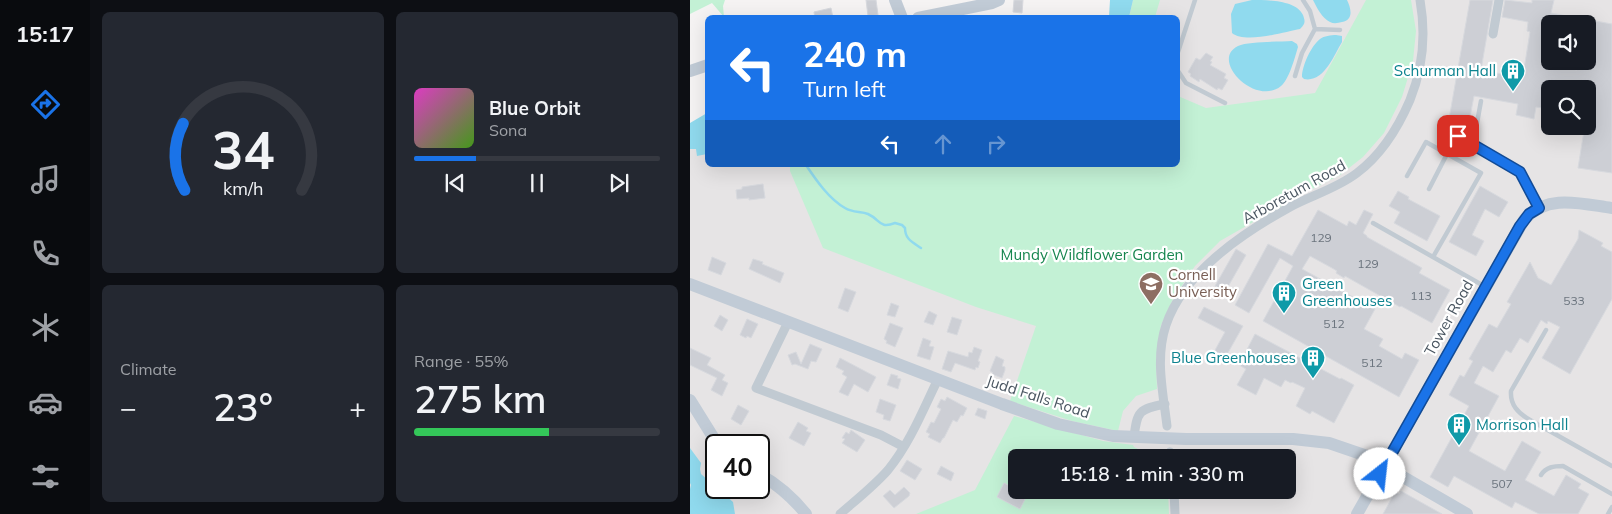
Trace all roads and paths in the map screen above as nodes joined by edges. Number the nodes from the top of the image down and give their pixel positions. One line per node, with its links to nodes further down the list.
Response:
1 (895, 0): 7 (street)
2 (999, 0): 8 (street)
3 (1195, 0): 12 (lane)
4 (1303, 0): 9 (lane)
5 (1420, 0): 34 (street, Arboretum Road)
6 (1499, 0): 11 (street)
7 (901, 15)
8 (933, 15)
9 (1315, 28): 10 (lane); 15 (lane)
10 (1340, 30)
11 (1493, 34)
12 (1180, 46)
13 (705, 65): 14 (street)
14 (690, 71)
15 (1295, 76)
16 (1180, 77): 18 (lane)
17 (1481, 101): 20 (lane)
18 (1225, 103)
19 (1458, 136): 20 (lane)
20 (1473, 145): 24 (lane)
21 (1447, 154): 22 (lane); 23 (lane); 27 (lane)
22 (1407, 176)
23 (1429, 189)
24 (1539, 208): 25 (street, Tower Road); 29 (street, Tower Road)
25 (1612, 208)
26 (1373, 223): 27 (lane)
27 (1433, 257): 29 (lane)
28 (690, 284): 30 (street, Judd Falls Road)
29 (1485, 287): 39 (street, Tower Road)
30 (788, 322): 32 (street, Judd Falls Road); 38 (street)
31 (1546, 330): 40 (lane)
32 (938, 379): 37 (street, Judd Falls Road); 38 (street)
33 (690, 400): 36 (street)
34 (1165, 404): 35 (street, Arboretum Road); 37 (street)
35 (1167, 426)
36 (711, 434)
37 (1134, 437): 39 (street, Judd Falls Road)
38 (904, 447): 47 (street)
39 (1384, 466): 49 (street, Tower Road); 50 (street, Judd Falls Road)
40 (1612, 466)
41 (1541, 475): 43 (lane)
42 (770, 482): 46 (street)
43 (1612, 494)
44 (1174, 499): 48 (street)
45 (1612, 507): 51 (lane)
46 (806, 514)
47 (840, 514)
48 (1175, 514)
49 (1357, 514)
50 (1467, 514)
51 (1608, 514)

